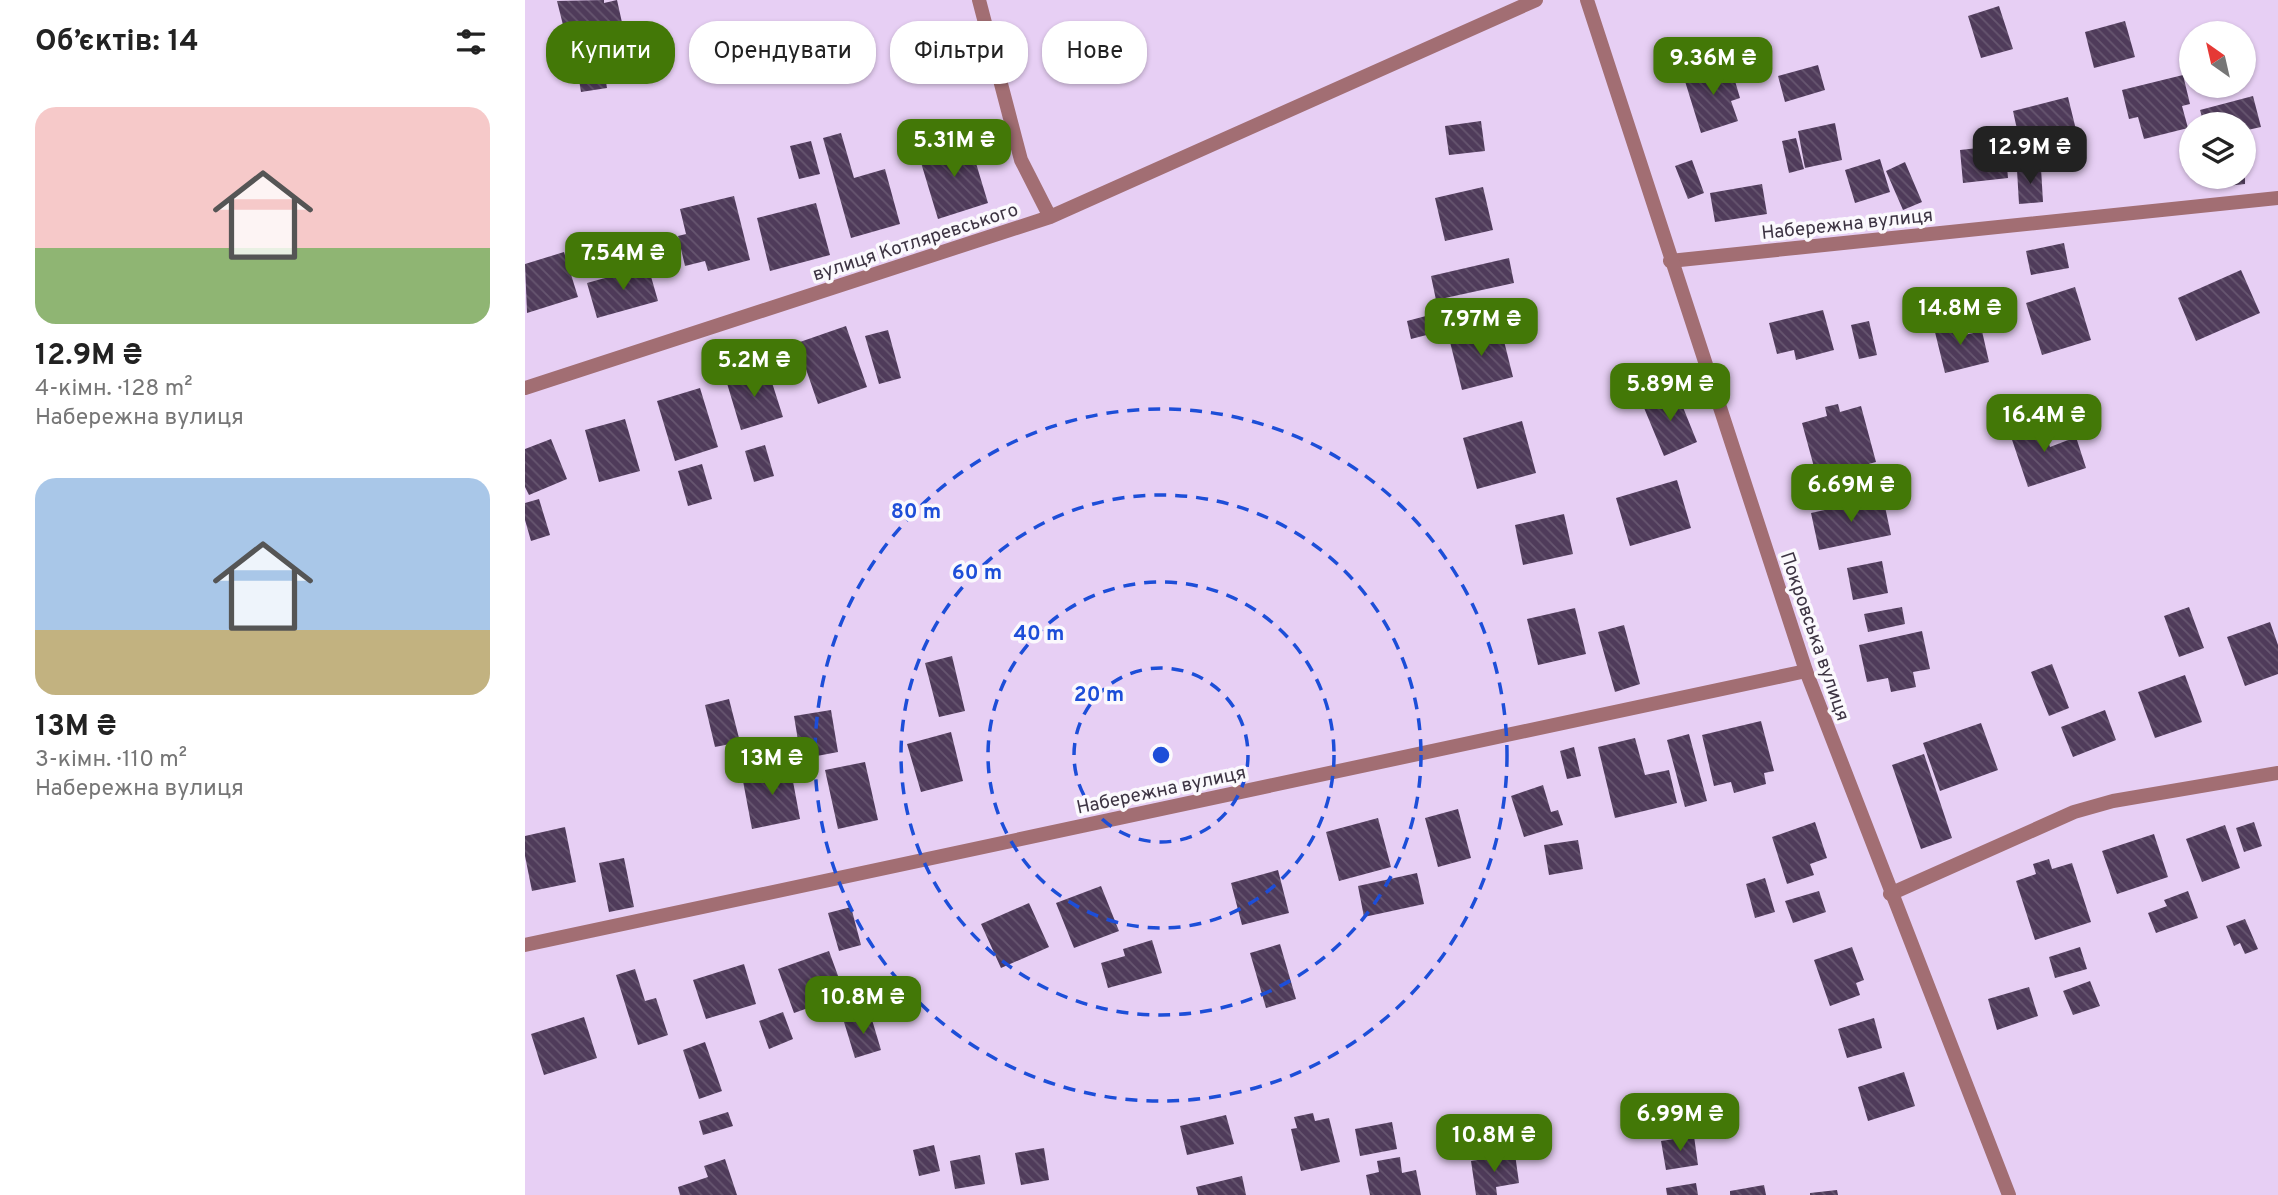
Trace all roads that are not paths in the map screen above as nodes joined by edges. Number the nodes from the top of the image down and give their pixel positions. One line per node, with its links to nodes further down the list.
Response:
1 (979, 0): 5 (street)
2 (1536, 0): 5 (street, вулиця Котляревського)
3 (1587, 0): 6 (street, Покровська вулиця)
4 (2278, 198): 6 (street, Набережна вулиця)
5 (1050, 218): 7 (street, вулиця Котляревського)
6 (1670, 261): 8 (street, Покровська вулиця)
7 (525, 388)
8 (1806, 671): 10 (street, Покровська вулиця); 11 (street, Набережна вулиця)
9 (2278, 773): 10 (street)
10 (1890, 894): 12 (street, Покровська вулиця)
11 (525, 946)
12 (2009, 1195)

